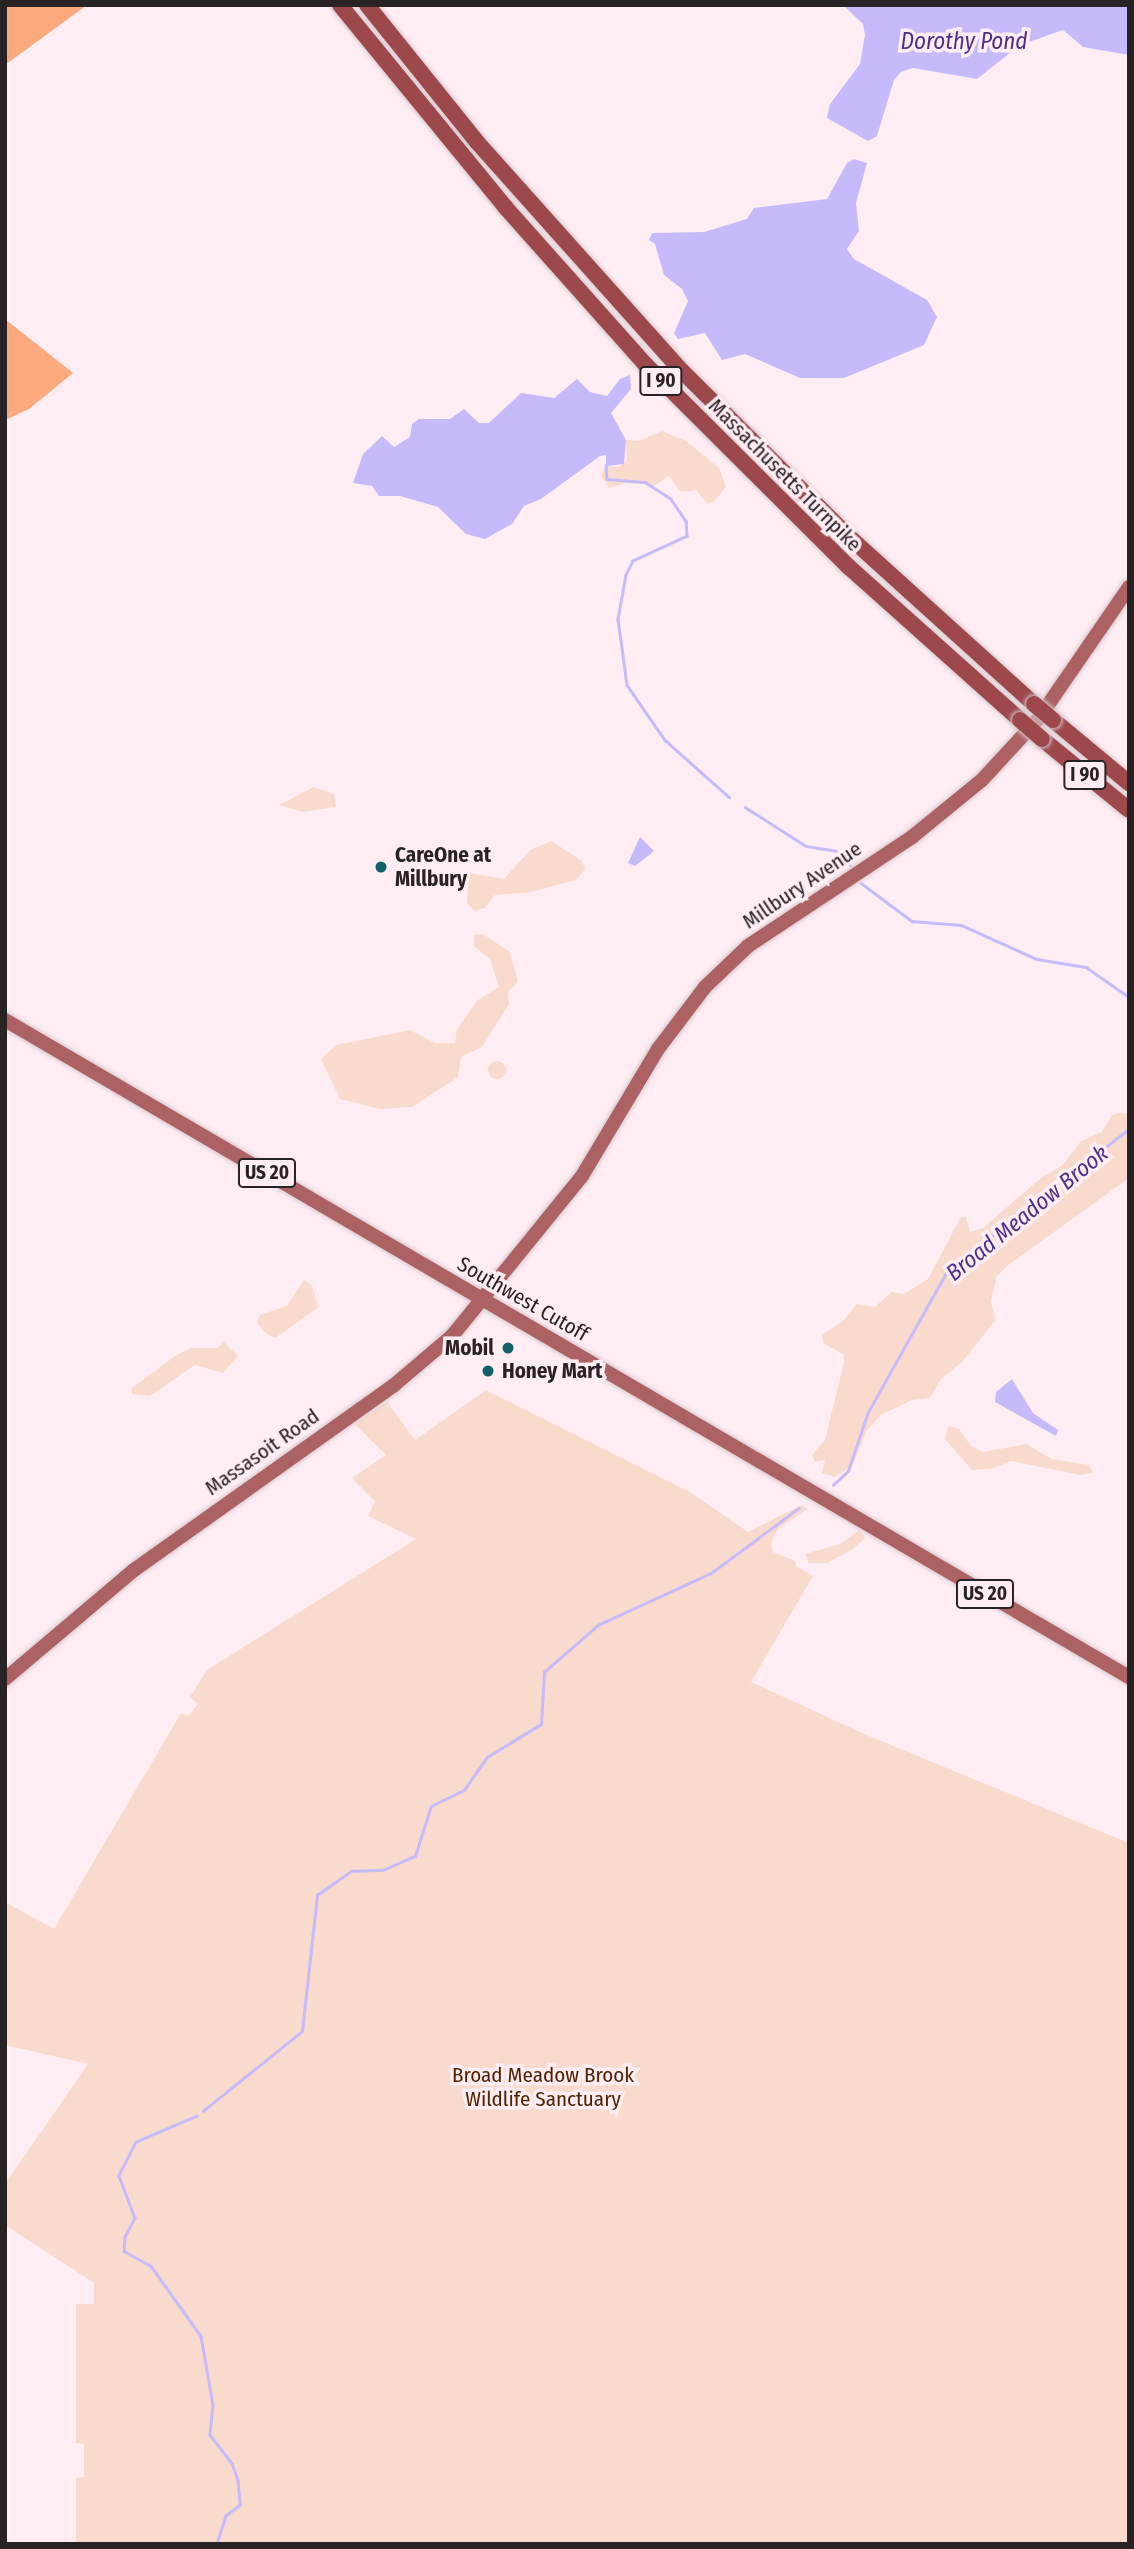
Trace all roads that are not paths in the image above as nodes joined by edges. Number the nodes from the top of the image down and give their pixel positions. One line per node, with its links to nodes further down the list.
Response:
1 (340, 5): 5 (highway, Massachusetts Turnpike / I 90, bridge)
2 (367, 5): 4 (highway, Massachusetts Turnpike / I 90, bridge)
3 (1129, 587): 7 (main road, Millbury Avenue)
4 (1129, 783)
5 (1129, 810)
6 (5, 1020): 8 (main road, Southwest Cutoff / US 20)
7 (527, 1245): 8 (main road, Massasoit Road)
8 (484, 1300): 9 (main road, Southwest Cutoff / US 20); 10 (main road, Massasoit Road)
9 (1129, 1677)
10 (5, 1679)

